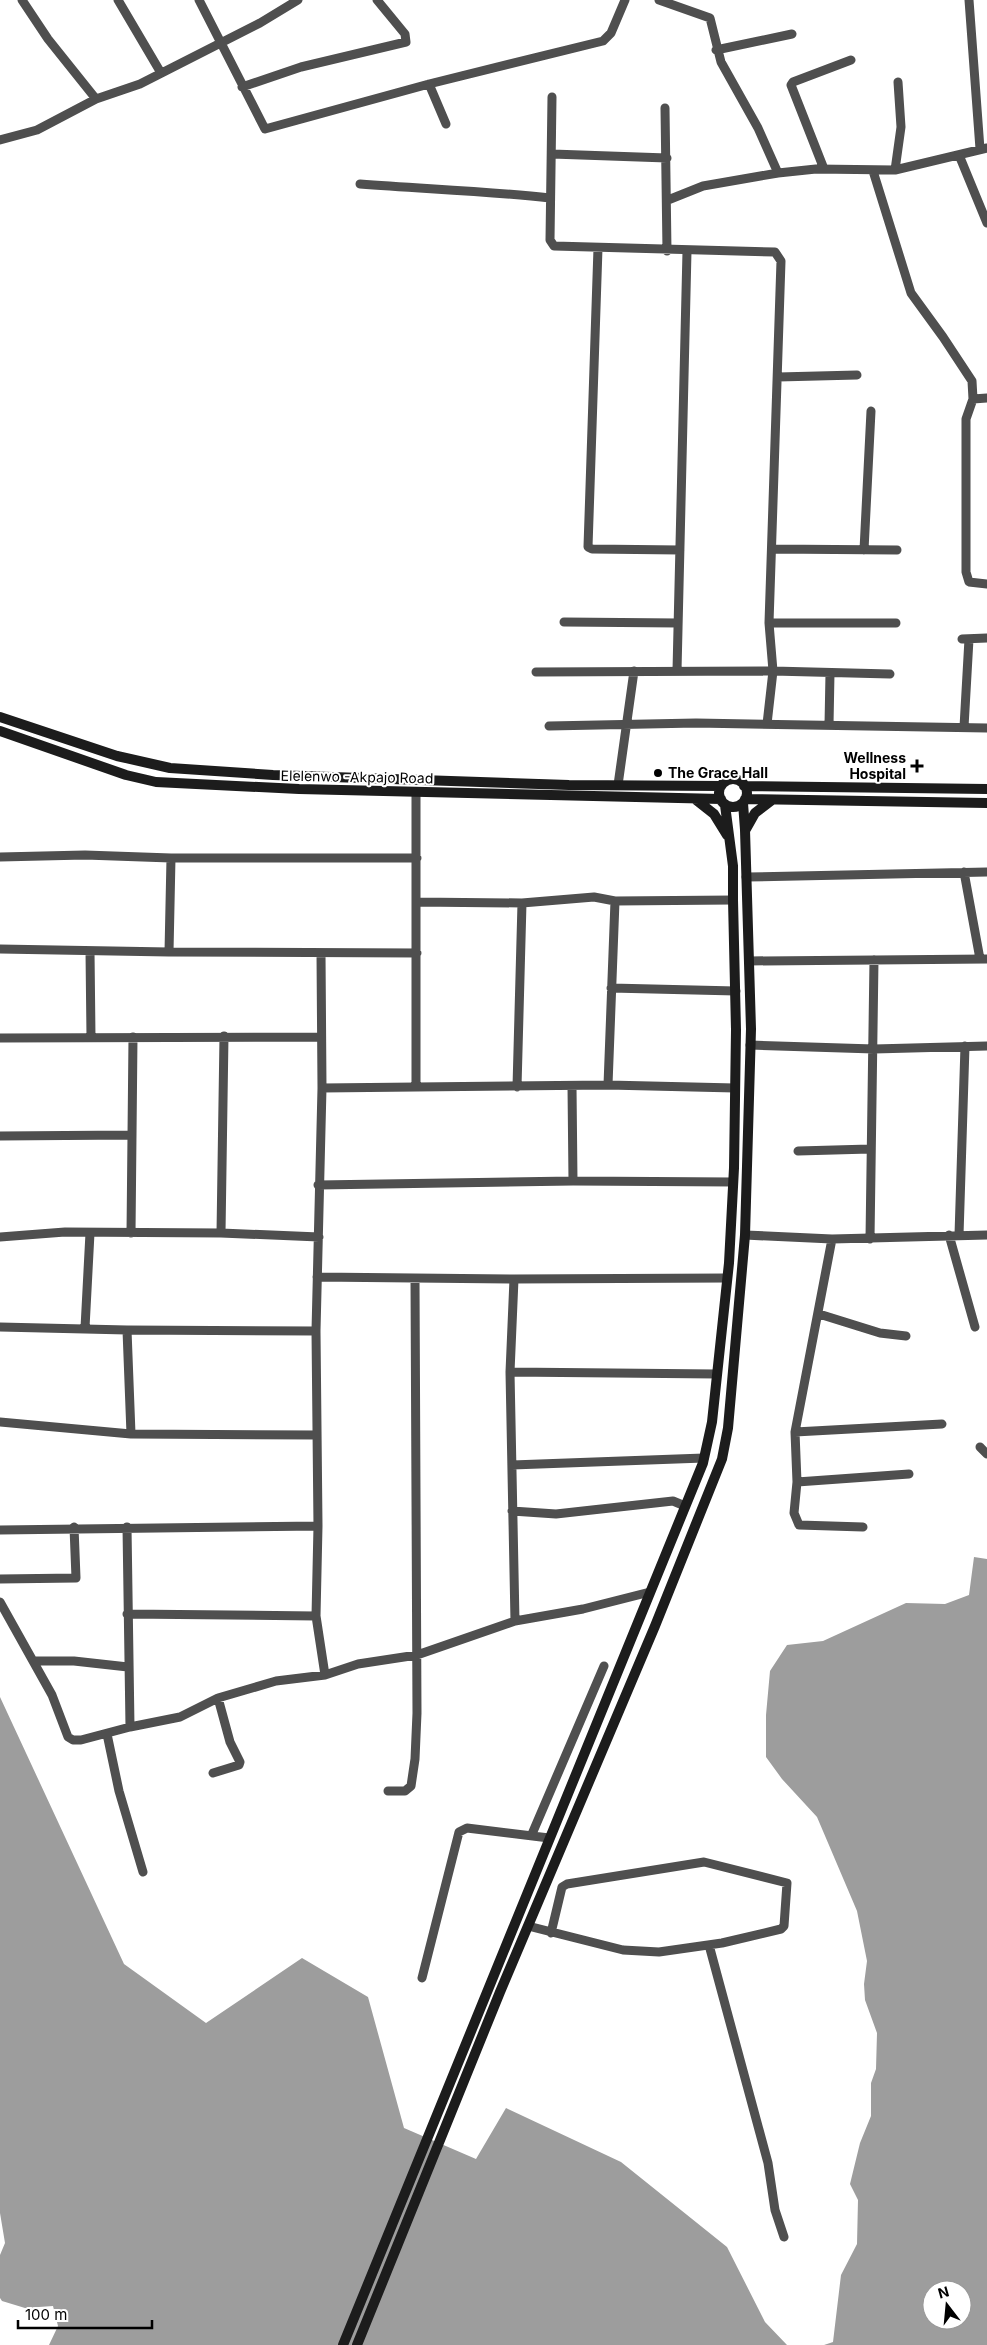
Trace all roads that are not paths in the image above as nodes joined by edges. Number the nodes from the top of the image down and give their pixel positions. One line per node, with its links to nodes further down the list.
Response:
1 (22, 0): 18 (street)
2 (118, 0): 13 (street)
3 (199, 0): 10 (street)
4 (298, 0): 10 (street)
5 (625, 0): 15 (street)
6 (659, 0): 11 (street)
7 (969, 0): 22 (street)
8 (380, 1): 16 (street)
9 (792, 34): 11 (street)
10 (220, 44): 13 (street); 16 (street)
11 (716, 50): 29 (street)
12 (851, 60): 26 (street)
13 (161, 73): 18 (street)
14 (898, 82): 27 (street)
15 (429, 84): 16 (street); 20 (street)
16 (242, 87)
17 (552, 97): 23 (street)
18 (96, 99): 21 (street)
19 (665, 108): 25 (street)
20 (446, 124)
21 (0, 140)
22 (984, 149): 24 (street)
23 (552, 154): 25 (street); 31 (street)
24 (960, 155): 27 (street); 33 (street)
25 (667, 158): 32 (street)
26 (824, 169): 28 (street); 29 (street)
27 (895, 170): 28 (street)
28 (872, 171): 40 (street)
29 (778, 173): 32 (street)
30 (360, 184): 31 (street)
31 (550, 198): 34 (street)
32 (668, 200): 35 (street)
33 (987, 223)
34 (598, 248): 35 (street); 43 (street)
35 (667, 250): 36 (street)
36 (687, 251): 38 (street); 43 (street)
37 (857, 375): 38 (street)
38 (778, 377): 42 (street)
39 (987, 398): 40 (street)
40 (973, 399): 46 (street)
41 (871, 411): 44 (street)
42 (772, 548): 44 (street); 49 (street)
43 (680, 550): 48 (street)
44 (864, 550): 45 (street)
45 (897, 550)
46 (987, 584)
47 (564, 622): 48 (street)
48 (678, 623): 53 (street)
49 (769, 624): 50 (street); 54 (street)
50 (896, 624)
51 (987, 638): 63 (street)
52 (634, 671): 53 (street); 55 (street); 60 (street)
53 (677, 671): 54 (street)
54 (773, 671): 56 (street); 59 (street)
55 (536, 672)
56 (830, 673): 57 (street); 61 (street)
57 (890, 674)
58 (0, 717): 66 (main road, Elelenwo -Akpajo Road)
59 (767, 724): 60 (street); 61 (street)
60 (627, 725): 62 (street); 66 (street)
61 (829, 725): 63 (street)
62 (549, 726)
63 (964, 727): 64 (street)
64 (987, 728)
65 (0, 731): 70 (main road, Elelenwo -Akpajo Road)
66 (618, 785): 67 (main road, Elelenwo -Akpajo Road)
67 (721, 786): 68 (main road); 74 (main road)
68 (744, 786): 69 (main road); 73 (main road)
69 (987, 789)
70 (416, 792): 71 (main road, Elelenwo -Akpajo Road); 80 (street)
71 (695, 799): 74 (main road, Elelenwo -Akpajo Road); 77 (main road)
72 (772, 800): 73 (main road); 75 (main road); 76 (main road)
73 (744, 801): 74 (main road); 76 (main road)
74 (723, 802): 77 (main road)
75 (987, 803)
76 (746, 830): 83 (main road)
77 (729, 838): 84 (main road)
78 (0, 857): 79 (street)
79 (171, 858): 80 (street); 90 (street)
80 (417, 858): 86 (street)
81 (964, 872): 82 (street); 83 (street); 93 (street)
82 (987, 872)
83 (746, 876): 95 (main road)
84 (734, 900): 85 (street); 97 (main road)
85 (615, 901): 87 (street); 96 (street)
86 (417, 902): 87 (street); 92 (street)
87 (522, 903): 108 (street)
88 (0, 948): 89 (street)
89 (90, 951): 90 (street); 99 (street)
90 (169, 952): 91 (street)
91 (321, 953): 92 (street); 101 (street)
92 (417, 953): 110 (street)
93 (984, 959): 94 (street)
94 (874, 960): 95 (street); 106 (street)
95 (749, 961): 103 (main road)
96 (611, 988): 97 (street); 107 (street)
97 (736, 991): 112 (main road)
98 (224, 1036): 100 (street); 101 (street); 122 (street)
99 (91, 1037): 100 (street); 102 (street)
100 (133, 1037): 113 (street)
101 (321, 1037): 111 (street)
102 (0, 1038)
103 (750, 1045): 106 (street); 123 (main road)
104 (964, 1046): 105 (street); 106 (street); 125 (street)
105 (987, 1046)
106 (874, 1049): 115 (street)
107 (608, 1085): 109 (street); 112 (street)
108 (517, 1086): 109 (street); 110 (street)
109 (572, 1086): 117 (street)
110 (416, 1087): 111 (street)
111 (322, 1088): 119 (street)
112 (735, 1088): 118 (main road)
113 (130, 1135): 114 (street); 121 (street)
114 (0, 1136)
115 (870, 1149): 116 (street); 130 (street)
116 (798, 1151)
117 (573, 1181): 118 (street); 119 (street)
118 (733, 1182): 132 (main road)
119 (318, 1185): 128 (street)
120 (90, 1233): 121 (street); 127 (street); 138 (street)
121 (131, 1233): 122 (street)
122 (220, 1233): 128 (street)
123 (745, 1235): 129 (street); 181 (main road)
124 (949, 1235): 125 (street); 130 (street); 137 (street)
125 (958, 1235): 126 (street)
126 (987, 1235)
127 (0, 1237)
128 (319, 1237): 131 (street)
129 (832, 1239): 130 (street); 135 (street)
130 (870, 1239)
131 (317, 1277): 133 (street); 140 (street)
132 (727, 1278): 134 (street); 143 (main road)
133 (414, 1279): 134 (street); 168 (street)
134 (514, 1279): 142 (street)
135 (819, 1314): 141 (street); 146 (street)
136 (0, 1327): 138 (street)
137 (975, 1327)
138 (85, 1328): 139 (street)
139 (127, 1330): 140 (street); 147 (street)
140 (316, 1331): 148 (street)
141 (906, 1336)
142 (510, 1372): 143 (street); 152 (street)
143 (716, 1374): 151 (main road)
144 (0, 1422): 147 (street)
145 (942, 1424): 146 (street)
146 (795, 1432): 154 (street)
147 (131, 1434): 148 (street)
148 (317, 1435): 157 (street)
149 (980, 1446): 150 (street)
150 (987, 1454)
151 (704, 1458): 152 (street); 155 (main road)
152 (512, 1465): 156 (street)
153 (909, 1474): 154 (street)
154 (797, 1482): 159 (street)
155 (685, 1506): 156 (street); 163 (main road)
156 (512, 1511): 167 (street)
157 (318, 1526): 158 (street); 166 (street)
158 (127, 1527): 160 (street); 165 (street)
159 (863, 1527)
160 (74, 1528): 161 (street); 162 (street)
161 (0, 1530)
162 (0, 1579)
163 (650, 1592): 167 (street); 179 (main road)
164 (0, 1602): 169 (street)
165 (127, 1614): 166 (street); 171 (street)
166 (316, 1616): 172 (street)
167 (515, 1621): 168 (street)
168 (417, 1655): 172 (street); 177 (street)
169 (34, 1661): 171 (street); 175 (street)
170 (604, 1666): 178 (street)
171 (128, 1667): 174 (street)
172 (325, 1675): 173 (street)
173 (218, 1698): 174 (street); 176 (street)
174 (130, 1727): 175 (street)
175 (107, 1734): 180 (street)
176 (213, 1773)
177 (388, 1791)
178 (532, 1834): 179 (street); 184 (street)
179 (549, 1838): 186 (main road)
180 (143, 1872)
181 (528, 1926): 182 (street); 187 (main road)
182 (551, 1933): 183 (street); 183 (street)
183 (709, 1945): 185 (street)
184 (422, 1978)
185 (784, 2237)
186 (343, 2345)
187 (357, 2345)

